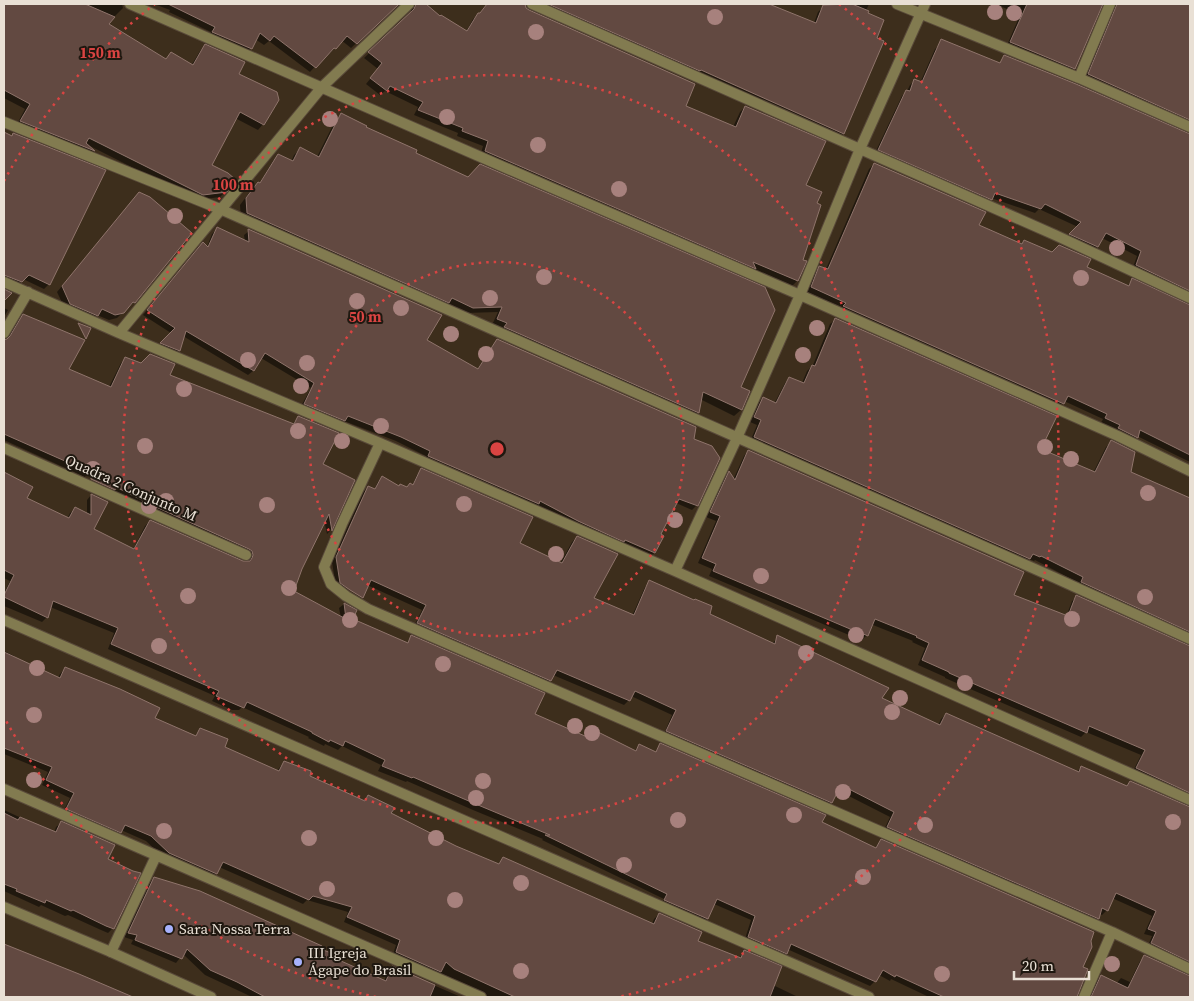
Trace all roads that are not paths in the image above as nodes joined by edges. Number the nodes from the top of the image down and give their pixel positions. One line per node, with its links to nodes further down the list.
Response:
1 (130, 4): 8 (street)
2 (408, 4): 8 (street)
3 (532, 4): 11 (street)
4 (897, 4): 6 (street)
5 (1110, 4): 7 (street)
6 (923, 9): 7 (street); 11 (street)
7 (1078, 78): 10 (street)
8 (322, 87): 12 (street); 15 (street)
9 (4, 122): 12 (street)
10 (1190, 127)
11 (860, 150): 15 (street); 16 (street)
12 (220, 209): 18 (street); 19 (street)
13 (4, 282): 14 (street)
14 (28, 292): 17 (street); 18 (street)
15 (800, 295): 19 (street); 22 (street)
16 (1190, 298)
17 (4, 333)
18 (119, 334): 20 (street)
19 (737, 438): 24 (street); 26 (street)
20 (380, 443): 24 (street); 31 (street)
21 (4, 448): 23 (street, Quadra 2 Conjunto M)
22 (1190, 471)
23 (246, 555)
24 (675, 571): 28 (street)
25 (4, 620): 36 (street)
26 (1190, 639)
27 (4, 789): 29 (street)
28 (1190, 800)
29 (156, 856): 32 (street); 35 (street)
30 (4, 907): 32 (street)
31 (1112, 932): 33 (street); 37 (street)
32 (111, 952): 34 (street)
33 (1190, 968)
34 (211, 997)
35 (481, 997)
36 (869, 997)
37 (1084, 997)

